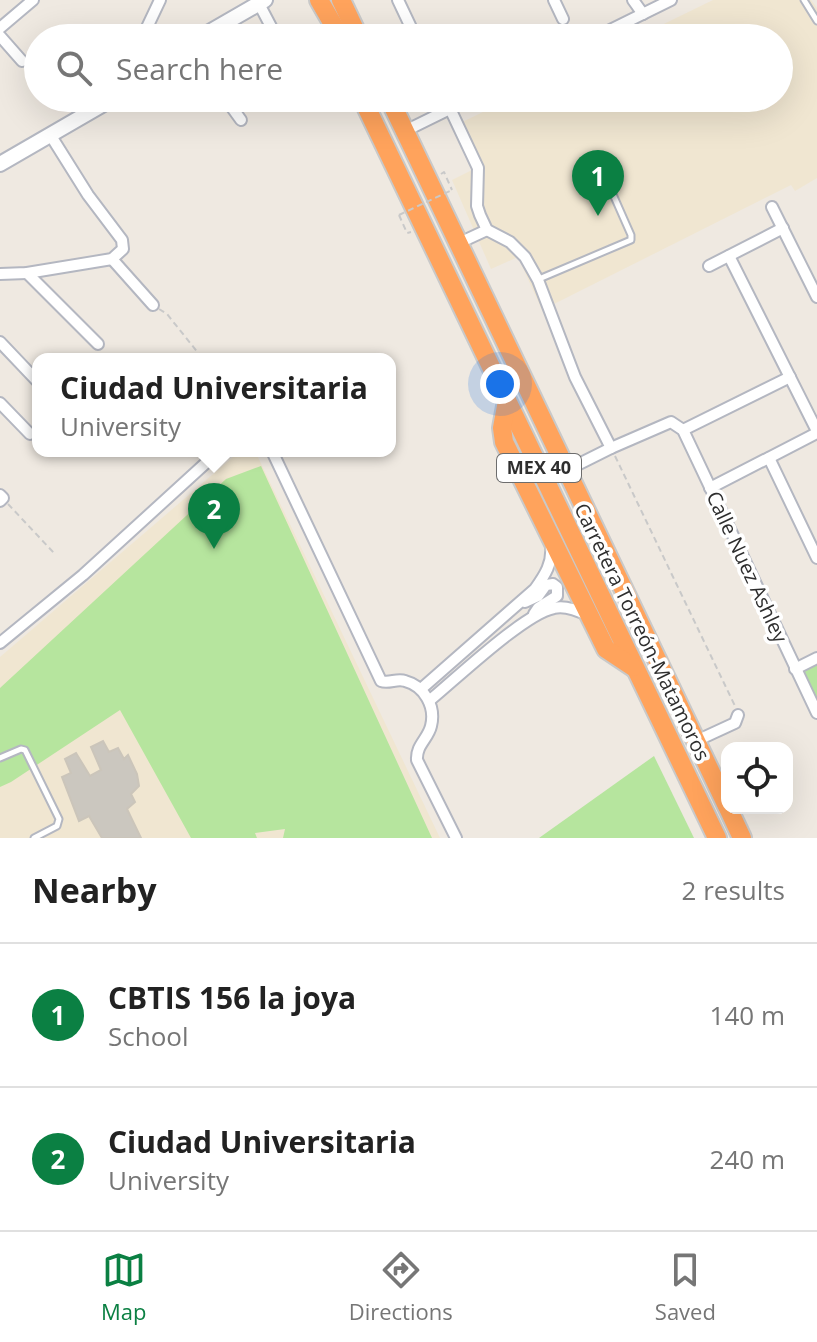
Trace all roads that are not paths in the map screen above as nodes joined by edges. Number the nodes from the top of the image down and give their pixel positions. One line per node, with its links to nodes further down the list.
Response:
1 (33, 0): 22 (street)
2 (160, 0): 14 (street)
3 (317, 0): 17 (highway); 18 (highway)
4 (341, 0): 19 (highway)
5 (398, 0): 20 (street)
6 (554, 0): 12 (street)
7 (633, 0): 11 (street)
8 (671, 0): 11 (street)
9 (804, 0): 13 (lane)
10 (261, 1): 15 (street); 16 (street)
11 (643, 14): 21 (street)
12 (563, 19)
13 (817, 21)
14 (149, 24)
15 (222, 24)
16 (271, 24)
17 (327, 24)
18 (332, 24)
19 (352, 24)
20 (409, 24)
21 (623, 24)
22 (0, 28)
23 (0, 36): 24 (street)
24 (22, 61)
25 (90, 112): 34 (street)
26 (235, 112): 32 (street)
27 (368, 112): 53 (highway, Carretera Torreón-Matamoros / MEX 40)
28 (381, 112): 33 (highway)
29 (396, 112): 33 (highway, MEX 40)
30 (444, 112): 33 (street)
31 (451, 112): 39 (street)
32 (241, 120)
33 (405, 131): 40 (highway, MEX 40)
34 (51, 136): 35 (street); 42 (street)
35 (0, 164)
36 (608, 183): 46 (lane)
37 (772, 207): 38 (street)
38 (783, 228): 41 (street); 47 (street)
39 (487, 230): 40 (street); 46 (street)
40 (459, 243): 62 (highway, MEX 40)
41 (729, 256): 43 (street); 52 (street)
42 (112, 259): 44 (street); 48 (street)
43 (709, 266)
44 (27, 273): 45 (street); 50 (street)
45 (0, 274)
46 (538, 280): 58 (street)
47 (817, 297)
48 (153, 305)
49 (0, 342): 51 (street)
50 (98, 344)
51 (32, 376)
52 (790, 377): 55 (street); 56 (street)
53 (507, 401): 64 (highway); 71 (highway, Carretera Torreón-Matamoros / MEX 40)
54 (0, 403): 57 (street)
55 (679, 426): 58 (street); 63 (street, Calle Nuez Ashley)
56 (817, 432): 61 (street)
57 (30, 434)
58 (611, 448): 62 (street)
59 (212, 457): 69 (street)
60 (275, 457): 73 (street)
61 (769, 458): 63 (street); 65 (street)
62 (567, 470): 77 (highway, MEX 40)
63 (710, 488): 72 (street, Calle Nuez Ashley)
64 (550, 535): 66 (street); 68 (highway)
65 (817, 558)
66 (519, 603): 67 (street); 73 (street)
67 (533, 615): 68 (street); 74 (street)
68 (590, 617): 71 (highway)
69 (0, 643)
70 (817, 658): 72 (street)
71 (636, 669): 83 (highway, Carretera Torreón-Matamoros / MEX 40)
72 (795, 669): 75 (street, Calle Nuez Ashley)
73 (421, 689): 74 (street)
74 (429, 701): 82 (street)
75 (817, 713)
76 (738, 715): 77 (street)
77 (696, 741): 79 (highway, MEX 40)
78 (0, 758): 81 (lane)
79 (721, 794)
80 (730, 814): 84 (highway, MEX 40)
81 (34, 838)
82 (456, 838)
83 (717, 838)
84 (742, 838)

